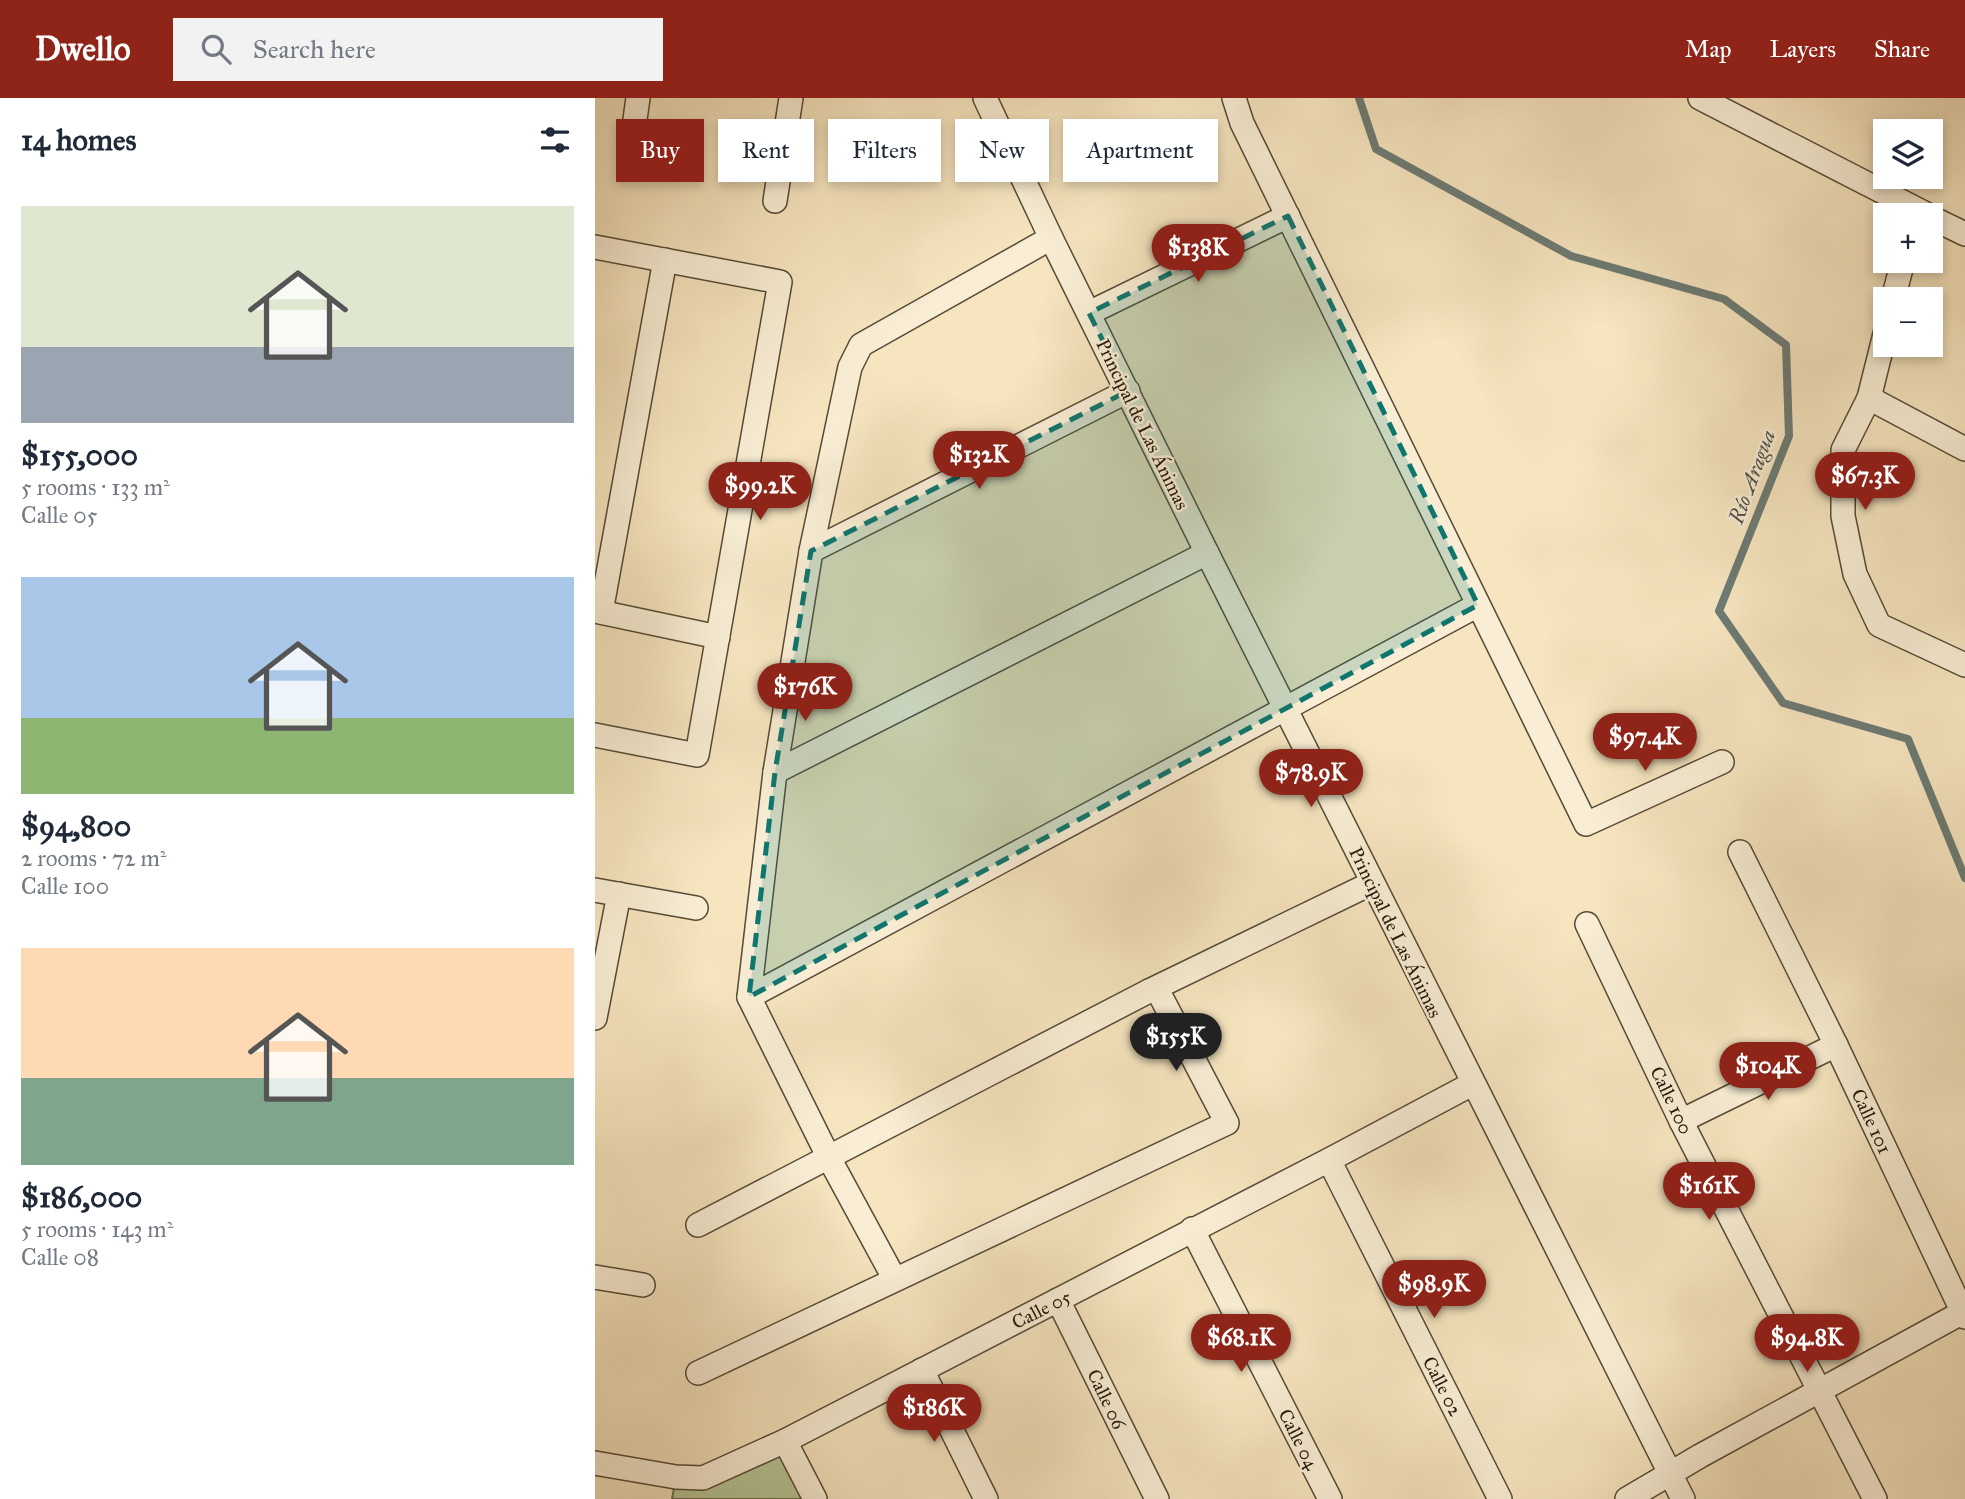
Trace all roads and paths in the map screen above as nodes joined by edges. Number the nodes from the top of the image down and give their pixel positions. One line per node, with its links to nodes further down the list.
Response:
1 (638, 98): 6 (street)
2 (791, 98): 7 (street)
3 (985, 98): 12 (street, Principal de Las Ánimas)
4 (1234, 98): 9 (street)
5 (1700, 98): 8 (street)
6 (635, 119)
7 (775, 201)
8 (1901, 203)
9 (1288, 216): 15 (street); 22 (street)
10 (1943, 224): 11 (street)
11 (1965, 234)
12 (1051, 238): 15 (street, Principal de Las Ánimas); 20 (street)
13 (595, 247): 14 (street)
14 (665, 260): 23 (street); 24 (street)
15 (1089, 313): 17 (street, Principal de Las Ánimas)
16 (1879, 357): 18 (street)
17 (1128, 391): 20 (street); 21 (street, Principal de Las Ánimas)
18 (1869, 398): 19 (street); 25 (street)
19 (1965, 449)
20 (811, 551): 29 (street)
21 (1207, 553): 26 (street, Principal de Las Ánimas); 29 (street)
22 (1478, 605): 26 (street); 28 (street)
23 (598, 612): 24 (street)
24 (718, 637): 27 (street)
25 (1965, 665)
26 (1286, 709): 31 (street, Principal de Las Ánimas); 37 (street)
27 (595, 735)
28 (1723, 762)
29 (775, 772): 37 (street)
30 (1740, 852): 39 (street, Calle 101)
31 (1372, 883): 36 (street); 40 (street, Principal de Las Ánimas)
32 (595, 890): 33 (street)
33 (619, 894): 34 (street); 38 (street)
34 (696, 908)
35 (1587, 923): 41 (street, Calle 100)
36 (1149, 991): 42 (street); 47 (street)
37 (748, 997): 42 (street)
38 (595, 1018)
39 (1836, 1045): 41 (street); 50 (street, Calle 101)
40 (1472, 1084): 43 (street, Calle 05); 56 (street, Principal de Las Ánimas)
41 (1681, 1121): 53 (street, Calle 100)
42 (828, 1158): 44 (street); 47 (street)
43 (1329, 1160): 45 (street, Calle 05); 62 (street, Calle 02)
44 (698, 1225)
45 (1192, 1229): 49 (street, Calle 05); 61 (street, Calle 04)
46 (595, 1277): 48 (street)
47 (894, 1278): 52 (street)
48 (643, 1285)
49 (1058, 1300): 51 (street, Calle 05); 60 (street, Calle 06)
50 (1964, 1313): 53 (street)
51 (922, 1370): 54 (street, Calle 05); 59 (street)
52 (698, 1373)
53 (1820, 1391): 56 (street); 65 (street, Calle 100)
54 (785, 1441): 57 (street, Calle 05); 58 (street)
55 (595, 1463): 57 (street, Calle 05)
56 (1671, 1474): 63 (street); 64 (street, Principal de Las Ánimas)
57 (674, 1488)
58 (815, 1499)
59 (986, 1499)
60 (1157, 1499)
61 (1330, 1499)
62 (1500, 1499)
63 (1627, 1499)
64 (1683, 1499)
65 (1875, 1499)

